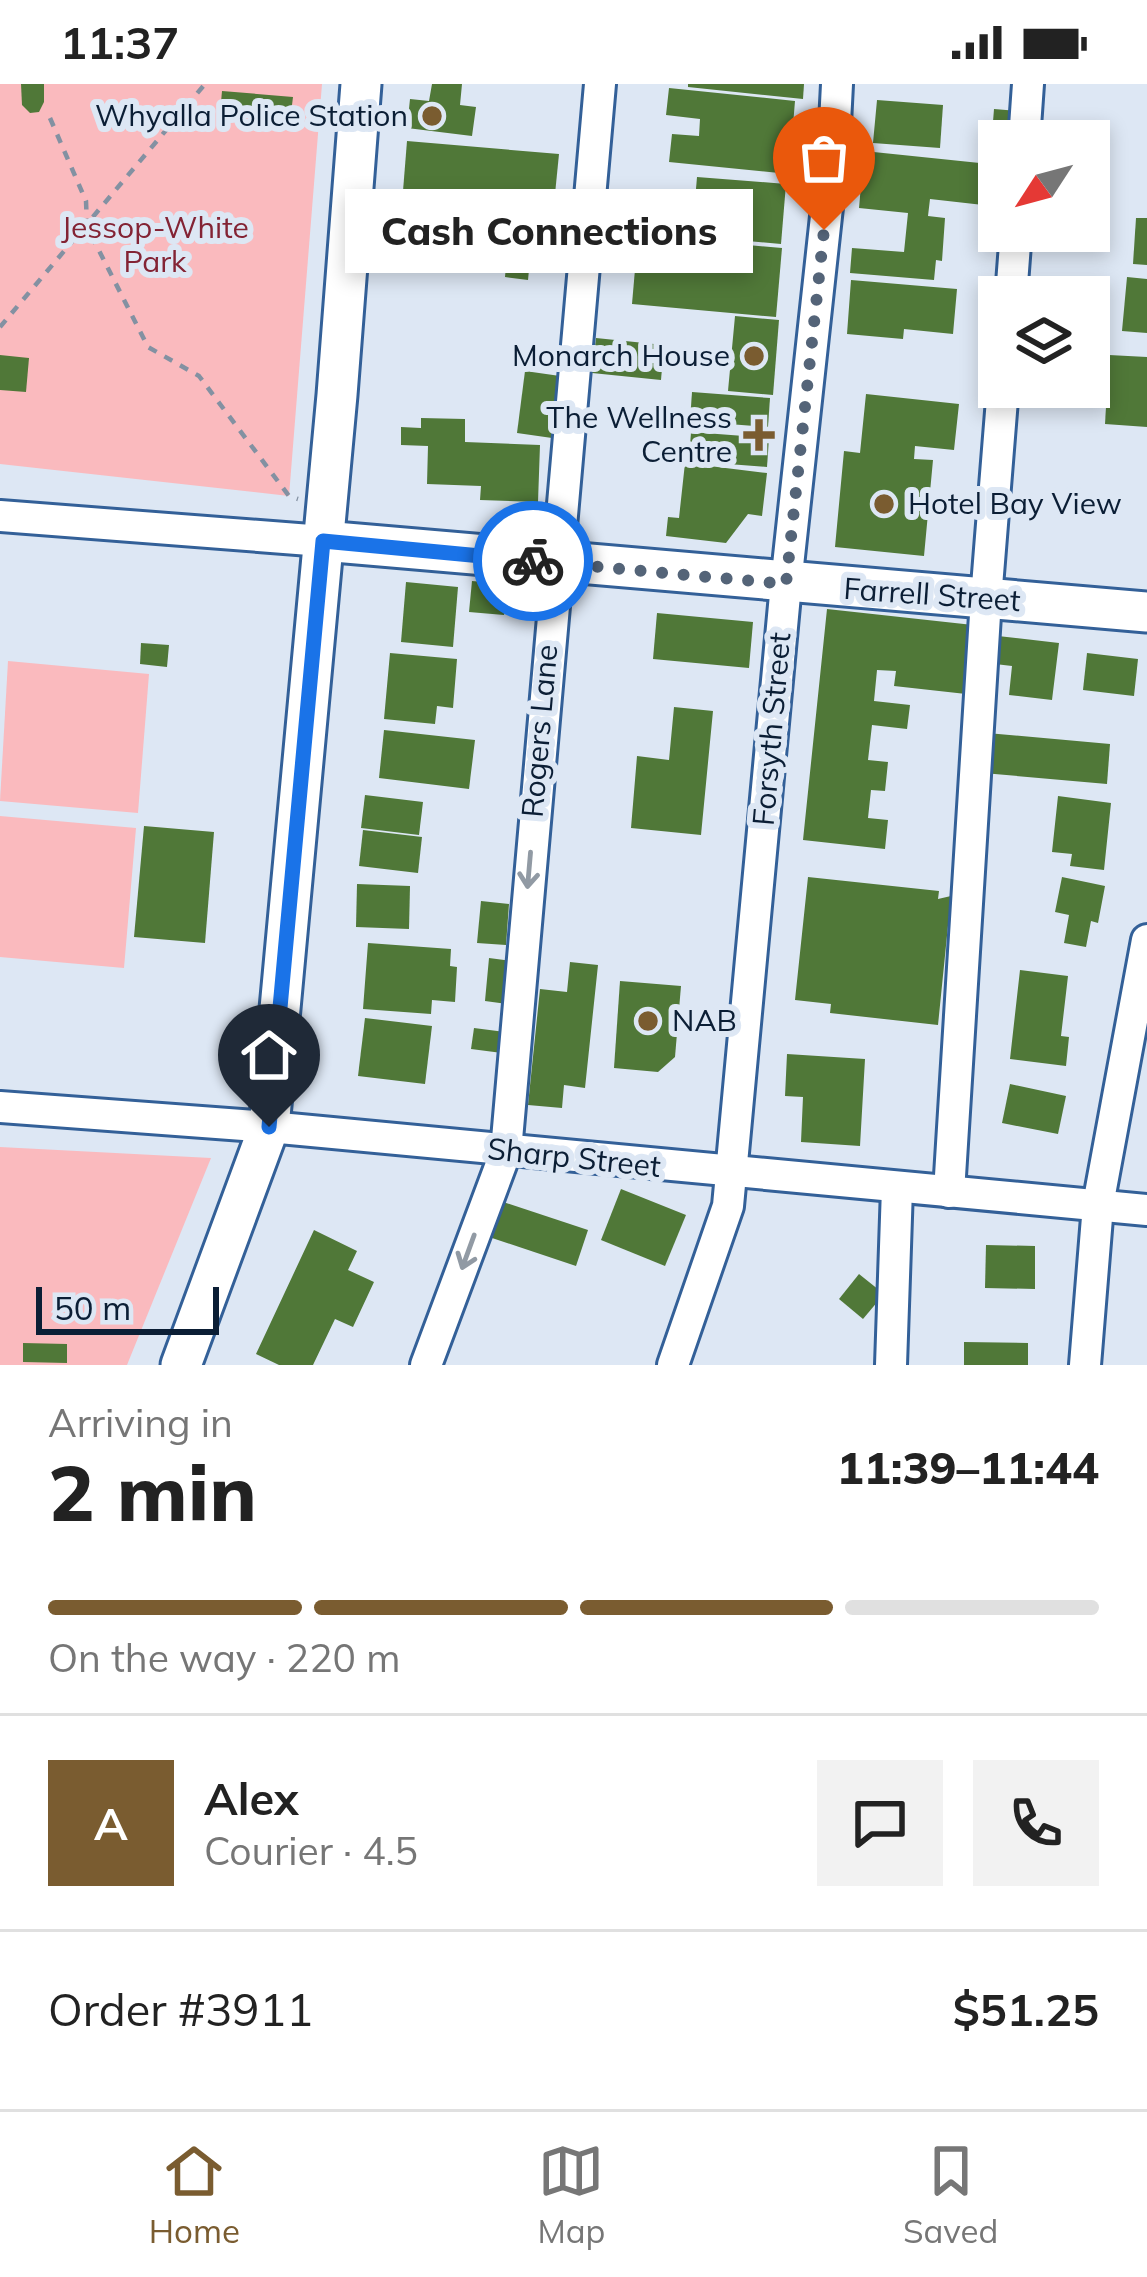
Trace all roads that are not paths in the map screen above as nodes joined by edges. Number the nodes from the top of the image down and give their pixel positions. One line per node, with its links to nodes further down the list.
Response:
1 (361, 84): 8 (main road)
2 (600, 84): 9 (street, Rogers Lane)
3 (836, 84): 10 (street, Forsyth Street)
4 (1028, 84): 5 (street)
5 (1025, 120)
6 (1001, 408): 11 (street)
7 (0, 517): 8 (street, Farrell Street)
8 (325, 524): 9 (main road, Farrell Street); 15 (main road)
9 (554, 562): 10 (main road, Farrell Street); 16 (street, Rogers Lane, one-way to 16)
10 (786, 584): 11 (main road, Farrell Street); 17 (street, Forsyth Street)
11 (986, 599): 12 (main road, Farrell Street); 19 (street)
12 (1147, 612)
13 (1147, 940): 20 (street)
14 (0, 1107): 15 (street, Sharp Street)
15 (269, 1127): 16 (street, Sharp Street); 22 (main road)
16 (506, 1151): 17 (street, Sharp Street); 23 (street, Rogers Lane, one-way to 23)
17 (731, 1173): 18 (street, Sharp Street); 24 (street, Forsyth Street)
18 (897, 1188): 19 (street, Sharp Street); 25 (street)
19 (950, 1192): 20 (street, Sharp Street)
20 (1098, 1205): 21 (street, Sharp Street); 26 (street)
21 (1147, 1210)
22 (181, 1365)
23 (426, 1365)
24 (673, 1365)
25 (891, 1365)
26 (1085, 1365)

